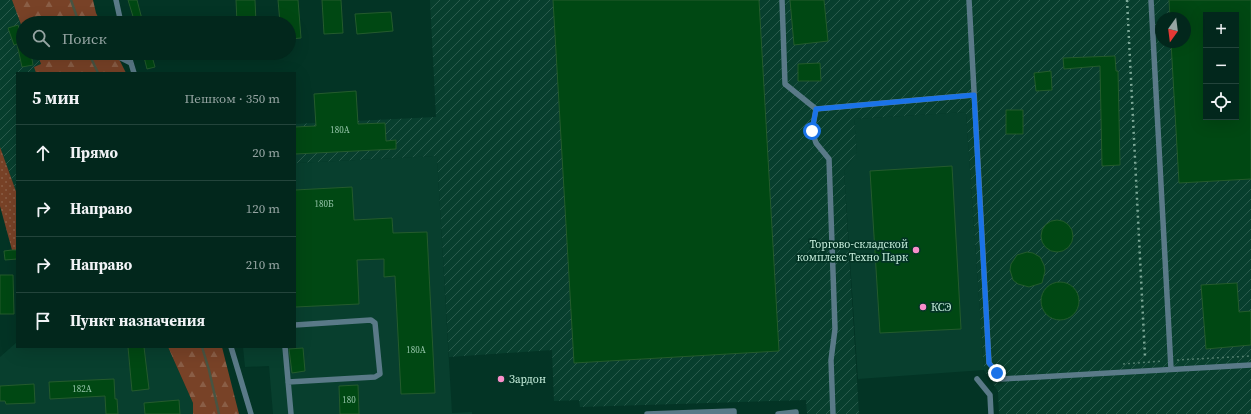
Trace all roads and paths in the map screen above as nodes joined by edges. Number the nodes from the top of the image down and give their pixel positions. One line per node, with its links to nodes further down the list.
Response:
1 (116, 0): 5 (lane)
2 (782, 0): 11 (lane)
3 (969, 0): 10 (lane)
4 (1151, 0): 16 (lane)
5 (119, 16)
6 (125, 60): 8 (lane)
7 (130, 60): 8 (lane)
8 (131, 63): 9 (lane)
9 (134, 72)
10 (974, 95): 11 (lane); 16 (lane)
11 (816, 109): 25 (lane)
12 (296, 325): 18 (lane)
13 (231, 348): 19 (lane)
14 (285, 348): 18 (lane)
15 (1251, 365): 16 (lane)
16 (1171, 370)
17 (977, 379): 26 (lane)
18 (288, 382): 20 (lane)
19 (251, 414)
20 (291, 414)
21 (647, 414): 22 (lane)
22 (734, 414)
23 (778, 414): 24 (lane)
24 (796, 414)
25 (833, 414)
26 (990, 414)

